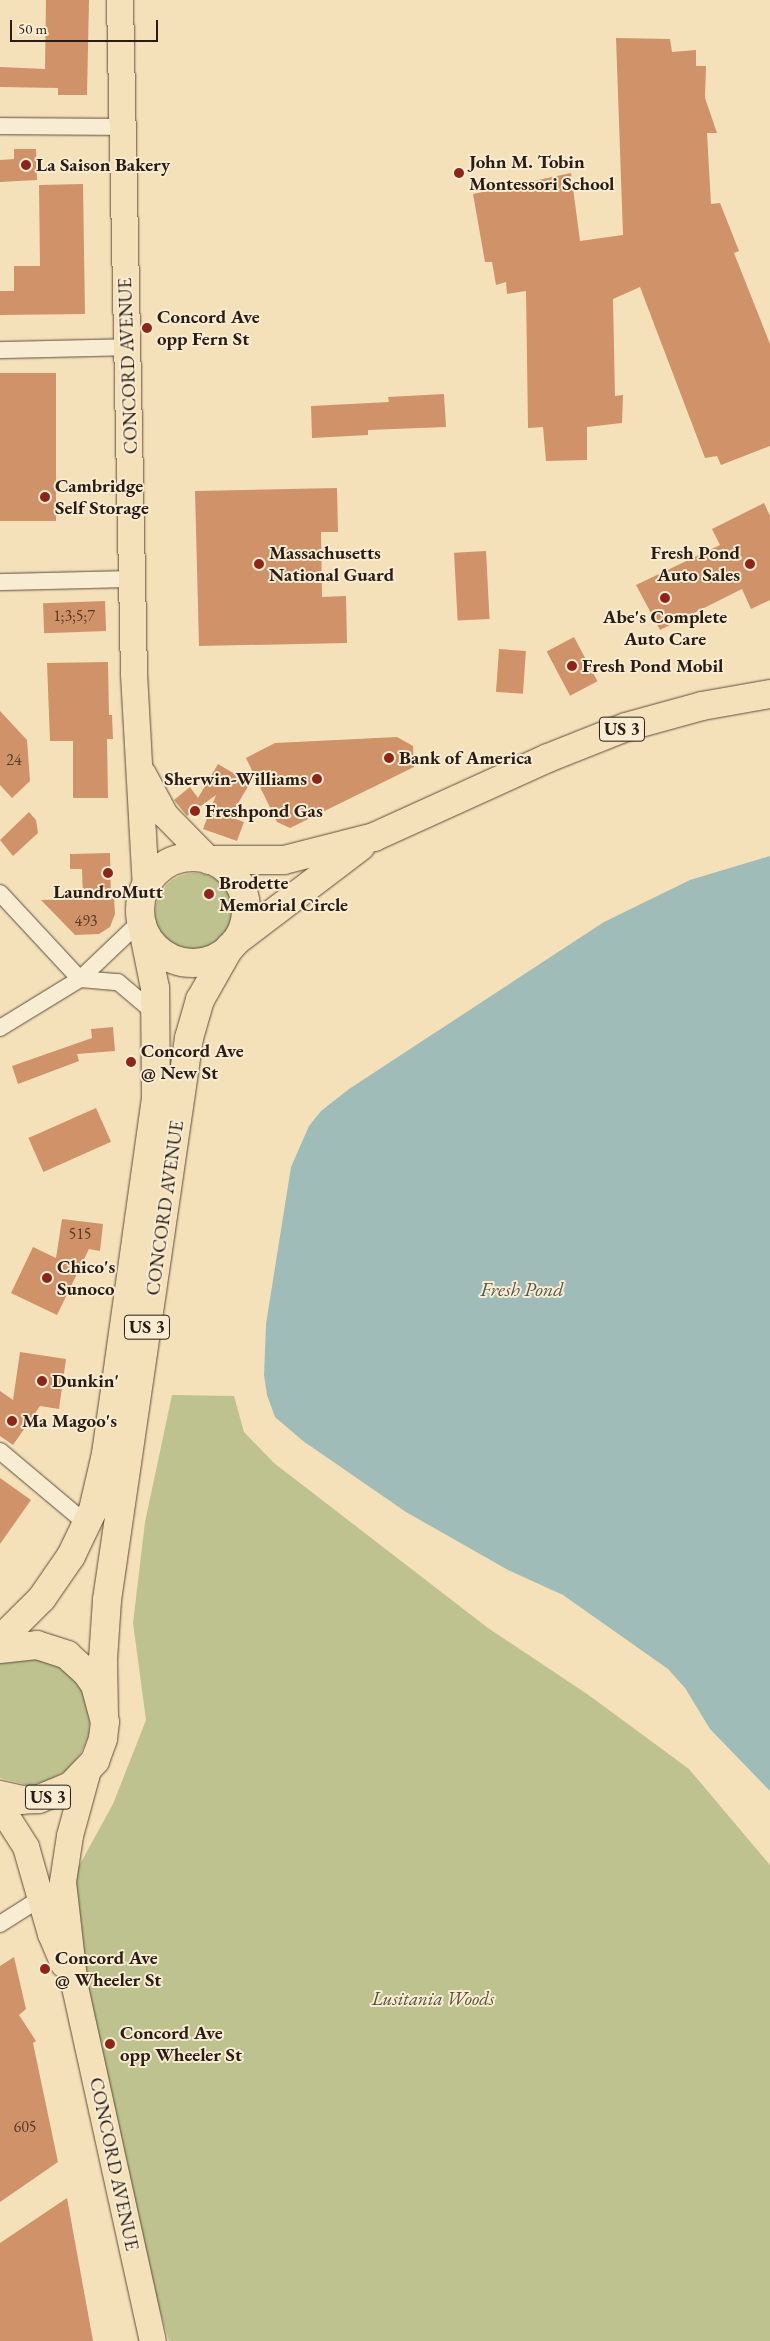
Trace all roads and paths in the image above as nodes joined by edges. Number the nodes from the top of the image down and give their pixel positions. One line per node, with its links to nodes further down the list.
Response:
1 (120, 0): 3 (main road, CONCORD AVENUE)
2 (0, 126): 3 (street)
3 (120, 126): 4 (main road, CONCORD AVENUE)
4 (128, 347): 5 (street); 6 (main road, CONCORD AVENUE)
5 (0, 350)
6 (133, 579): 7 (street); 9 (main road, CONCORD AVENUE)
7 (0, 582)
8 (769, 693): 10 (highway, US 3)
9 (138, 762): 11 (main road, CONCORD AVENUE); 12 (main road, CONCORD AVENUE)
10 (374, 836): 11 (highway, US 3); 15 (highway, US 3)
11 (209, 860): 12 (highway, US 3); 15 (highway)
12 (146, 886): 14 (highway, US 3)
13 (0, 893): 16 (street)
14 (141, 923): 15 (highway); 16 (street); 17 (highway, CONCORD AVENUE / US 3)
15 (233, 945): 23 (highway, CONCORD AVENUE / US 3)
16 (80, 979): 17 (street); 18 (street)
17 (157, 1015): 20 (highway, CONCORD AVENUE / US 3)
18 (0, 1028)
19 (0, 1451): 20 (street)
20 (87, 1524): 21 (highway, CONCORD AVENUE / US 3)
21 (0, 1640)
22 (0, 1649): 23 (highway)
23 (104, 1716): 24 (highway, US 3)
24 (88, 1770): 25 (highway, US 3); 29 (main road, CONCORD AVENUE)
25 (0, 1795)
26 (0, 1806): 27 (main road, CONCORD AVENUE)
27 (41, 1898): 28 (street); 29 (main road, CONCORD AVENUE)
28 (0, 1924)
29 (75, 1987): 30 (main road, CONCORD AVENUE)
30 (153, 2341)

